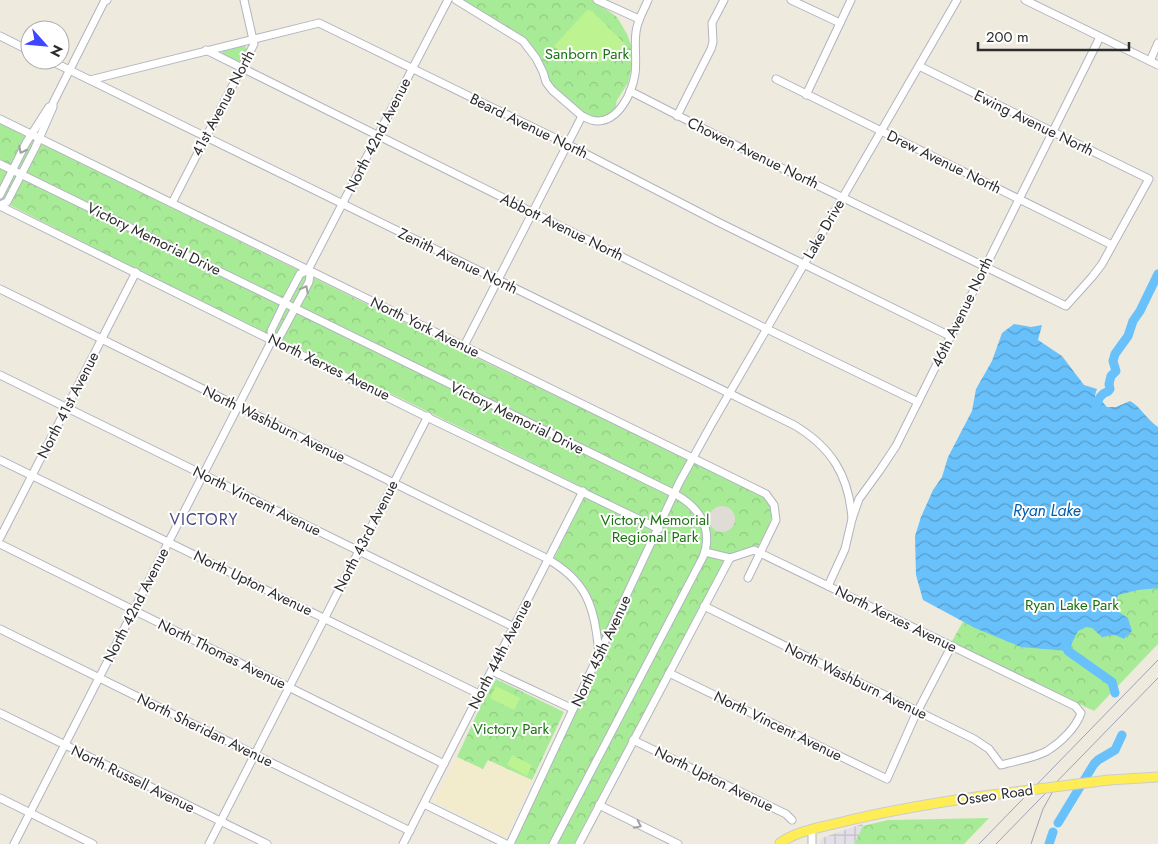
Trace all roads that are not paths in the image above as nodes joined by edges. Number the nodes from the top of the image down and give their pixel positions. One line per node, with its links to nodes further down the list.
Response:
1 (244, 0): 16 (street, 41st Avenue North)
2 (448, 0): 24 (street, North 42nd Avenue)
3 (456, 0): 31 (street)
4 (597, 0): 12 (street)
5 (648, 0): 12 (street)
6 (724, 0): 32 (street)
7 (791, 0): 13 (street)
8 (851, 0): 13 (street)
9 (958, 0): 22 (street, Lake Drive)
10 (1025, 0): 15 (street)
11 (103, 1): 25 (street)
12 (639, 20): 28 (street)
13 (840, 23): 29 (street)
14 (0, 36): 18 (street)
15 (1100, 37): 20 (street); 35 (street, 46th Avenue North)
16 (253, 39): 19 (street, Beard Avenue North); 23 (street, 41st Avenue North); 24 (street, Beard Avenue North)
17 (1158, 43): 20 (street)
18 (20, 46)
19 (206, 50): 23 (street, Abbott Avenue North); 27 (street, Beard Avenue North)
20 (1150, 61): 21 (street)
21 (1158, 65)
22 (919, 66): 34 (street, Lake Drive); 35 (street, Ewing Avenue North)
23 (241, 68): 37 (street, Abbott Avenue North); 38 (street, 41st Avenue North)
24 (412, 69): 37 (street, North 42nd Avenue); 40 (street, Beard Avenue North)
25 (70, 70): 27 (street, Zenith Avenue North); 30 (street)
26 (776, 79): 29 (street, Drew Avenue North)
27 (90, 80): 38 (street, Zenith Avenue North)
28 (630, 91): 31 (street); 32 (street, Chowen Avenue North)
29 (806, 95): 34 (street, Drew Avenue North)
30 (54, 103): 36 (street); 39 (street)
31 (582, 116): 40 (street)
32 (677, 116): 45 (street, Chowen Avenue North)
33 (0, 119): 36 (street, North York Avenue)
34 (881, 131): 45 (street, Lake Drive); 46 (street, Drew Avenue North)
35 (1052, 132): 46 (street, 46th Avenue North); 51 (street, Ewing Avenue North)
36 (32, 134): 39 (street, North York Avenue); 42 (street, one-way to 42)
37 (377, 136): 48 (street, North 42nd Avenue); 50 (street, Abbott Avenue North)
38 (206, 137): 47 (street, 41st Avenue North); 48 (street, Zenith Avenue North)
39 (39, 138): 43 (street); 47 (street, North York Avenue)
40 (568, 144): 50 (street); 52 (street, Beard Avenue North)
41 (0, 164): 42 (street, Victory Memorial Drive)
42 (12, 170): 43 (street, Victory Memorial Drive); 44 (street)
43 (21, 174): 49 (street); 58 (street, Victory Memorial Drive)
44 (0, 195)
45 (843, 197): 52 (street, Lake Drive); 53 (street, Chowen Avenue North)
46 (1018, 199): 51 (street, Drew Avenue North); 53 (street, 46th Avenue North)
47 (172, 203): 54 (street, North York Avenue)
48 (342, 204): 54 (street, North 42nd Avenue); 56 (street, Zenith Avenue North)
49 (0, 206): 55 (street, North Xerxes Avenue)
50 (532, 213): 56 (street); 60 (street, Abbott Avenue North)
51 (1112, 245): 53 (street, Chowen Avenue North)
52 (804, 264): 60 (street, Lake Drive); 61 (street, Beard Avenue North)
53 (985, 266): 61 (street, 46th Avenue North)
54 (308, 270): 58 (street, North 42nd Avenue); 59 (street, North 42nd Avenue, one-way to 54); 64 (street, North York Avenue)
55 (136, 272): 62 (street, North 41st Avenue); 63 (street, North Xerxes Avenue)
56 (497, 280): 64 (street); 66 (street, Zenith Avenue North)
57 (0, 290): 62 (street, North Washburn Avenue)
58 (285, 302): 59 (street, Victory Memorial Drive); 63 (street, North 42nd Avenue)
59 (295, 307): 63 (street, North 42nd Avenue); 79 (street, Victory Memorial Drive)
60 (767, 329): 66 (street, Lake Drive); 67 (street, Abbott Avenue North)
61 (950, 336): 67 (street, 46th Avenue North)
62 (102, 340): 68 (street, North Washburn Avenue); 69 (street, North 41st Avenue)
63 (272, 340): 68 (street, North 42nd Avenue); 70 (street, North Xerxes Avenue)
64 (464, 346): 71 (street, North York Avenue)
65 (0, 375): 69 (street, North Vincent Avenue)
66 (729, 394): 71 (street, Lake Drive); 76 (street, Zenith Avenue North)
67 (918, 402): 78 (street, 46th Avenue North)
68 (238, 406): 73 (street, North 42nd Avenue); 75 (street, North Washburn Avenue)
69 (67, 408): 73 (street, North Vincent Avenue); 74 (street, North 41st Avenue)
70 (428, 416): 75 (street, North 43rd Avenue); 77 (street, North Xerxes Avenue)
71 (693, 458): 79 (street, North 45th Avenue); 87 (street, North York Avenue)
72 (0, 460): 74 (street, North Upton Avenue)
73 (203, 474): 83 (street, North 42nd Avenue); 85 (street, North Vincent Avenue)
74 (32, 476): 82 (street, North 41st Avenue); 83 (street, North Upton Avenue)
75 (394, 482): 85 (street, North 43rd Avenue); 89 (street, North Washburn Avenue)
76 (846, 486): 78 (street); 80 (street, Zenith Avenue North)
77 (583, 491): 81 (street, North Xerxes Avenue); 89 (street, North 44th Avenue)
78 (864, 491): 80 (street, 46th Avenue North)
79 (675, 494): 81 (street, North 45th Avenue); 86 (street, Victory Memorial Drive)
80 (852, 518): 91 (street, 46th Avenue North)
81 (659, 529): 98 (street, North 45th Avenue)
82 (0, 538)
83 (169, 541): 93 (street, North 42nd Avenue); 94 (street, North Upton Avenue)
84 (0, 544): 93 (street, North Thomas Avenue)
85 (358, 551): 94 (street, North 43rd Avenue); 95 (street, North Vincent Avenue)
86 (705, 552): 88 (street); 130 (street, Victory Memorial Drive)
87 (760, 553): 88 (street); 90 (street, North York Avenue); 91 (street, North Xerxes Avenue)
88 (730, 558): 92 (street)
89 (548, 559): 95 (street, North 44th Avenue); 98 (street, North Washburn Avenue)
90 (748, 578)
91 (828, 586): 97 (street, North Xerxes Avenue)
92 (704, 606): 100 (street); 105 (street, North Washburn Avenue)
93 (134, 610): 101 (street, North 42nd Avenue); 102 (street, North Thomas Avenue)
94 (324, 618): 102 (street, North 43rd Avenue); 103 (street, North Upton Avenue)
95 (514, 628): 99 (street, North 44th Avenue)
96 (0, 629): 101 (street, North Sheridan Avenue)
97 (951, 647): 105 (street); 111 (street, North Xerxes Avenue)
98 (599, 653): 104 (street, North 45th Avenue)
99 (492, 671): 103 (street, North 44th Avenue); 104 (street)
100 (669, 673): 105 (street, North Vincent Avenue); 107 (street)
101 (99, 678): 108 (street, North 42nd Avenue); 109 (street, North Sheridan Avenue)
102 (288, 687): 109 (street, North 43rd Avenue); 110 (street, North Thomas Avenue)
103 (480, 694): 110 (street, North 44th Avenue)
104 (573, 709): 129 (street, North 45th Avenue)
105 (918, 712): 111 (street, North Washburn Avenue)
106 (0, 713): 108 (street, North Russell Avenue)
107 (633, 740): 115 (street); 117 (street, North Upton Avenue)
108 (65, 745): 116 (street, North 42nd Avenue); 118 (street, North Russell Avenue)
109 (254, 754): 118 (street, North 43rd Avenue); 120 (street, North Sheridan Avenue)
110 (444, 764): 114 (street, North 44th Avenue)
111 (1001, 765)
112 (1158, 777): 119 (main road, Osseo Road, bridge)
113 (0, 798): 116 (street)
114 (424, 804): 120 (street, North 44th Avenue); 128 (street)
115 (599, 805): 131 (street); 132 (street, one-way to 132)
116 (30, 813): 123 (street, North 42nd Avenue); 124 (street)
117 (792, 820)
118 (220, 821): 125 (street, North 43rd Avenue); 126 (street, North Russell Avenue)
119 (833, 825): 121 (main road, Osseo Road); 122 (main road, Osseo Road)
120 (410, 831): 127 (street, North 44th Avenue)
121 (812, 840): 122 (main road, Osseo Road)
122 (778, 843)
123 (14, 844)
124 (93, 844)
125 (209, 844)
126 (267, 844)
127 (403, 844)
128 (506, 844)
129 (510, 844)
130 (553, 844)
131 (580, 844)
132 (678, 844)

